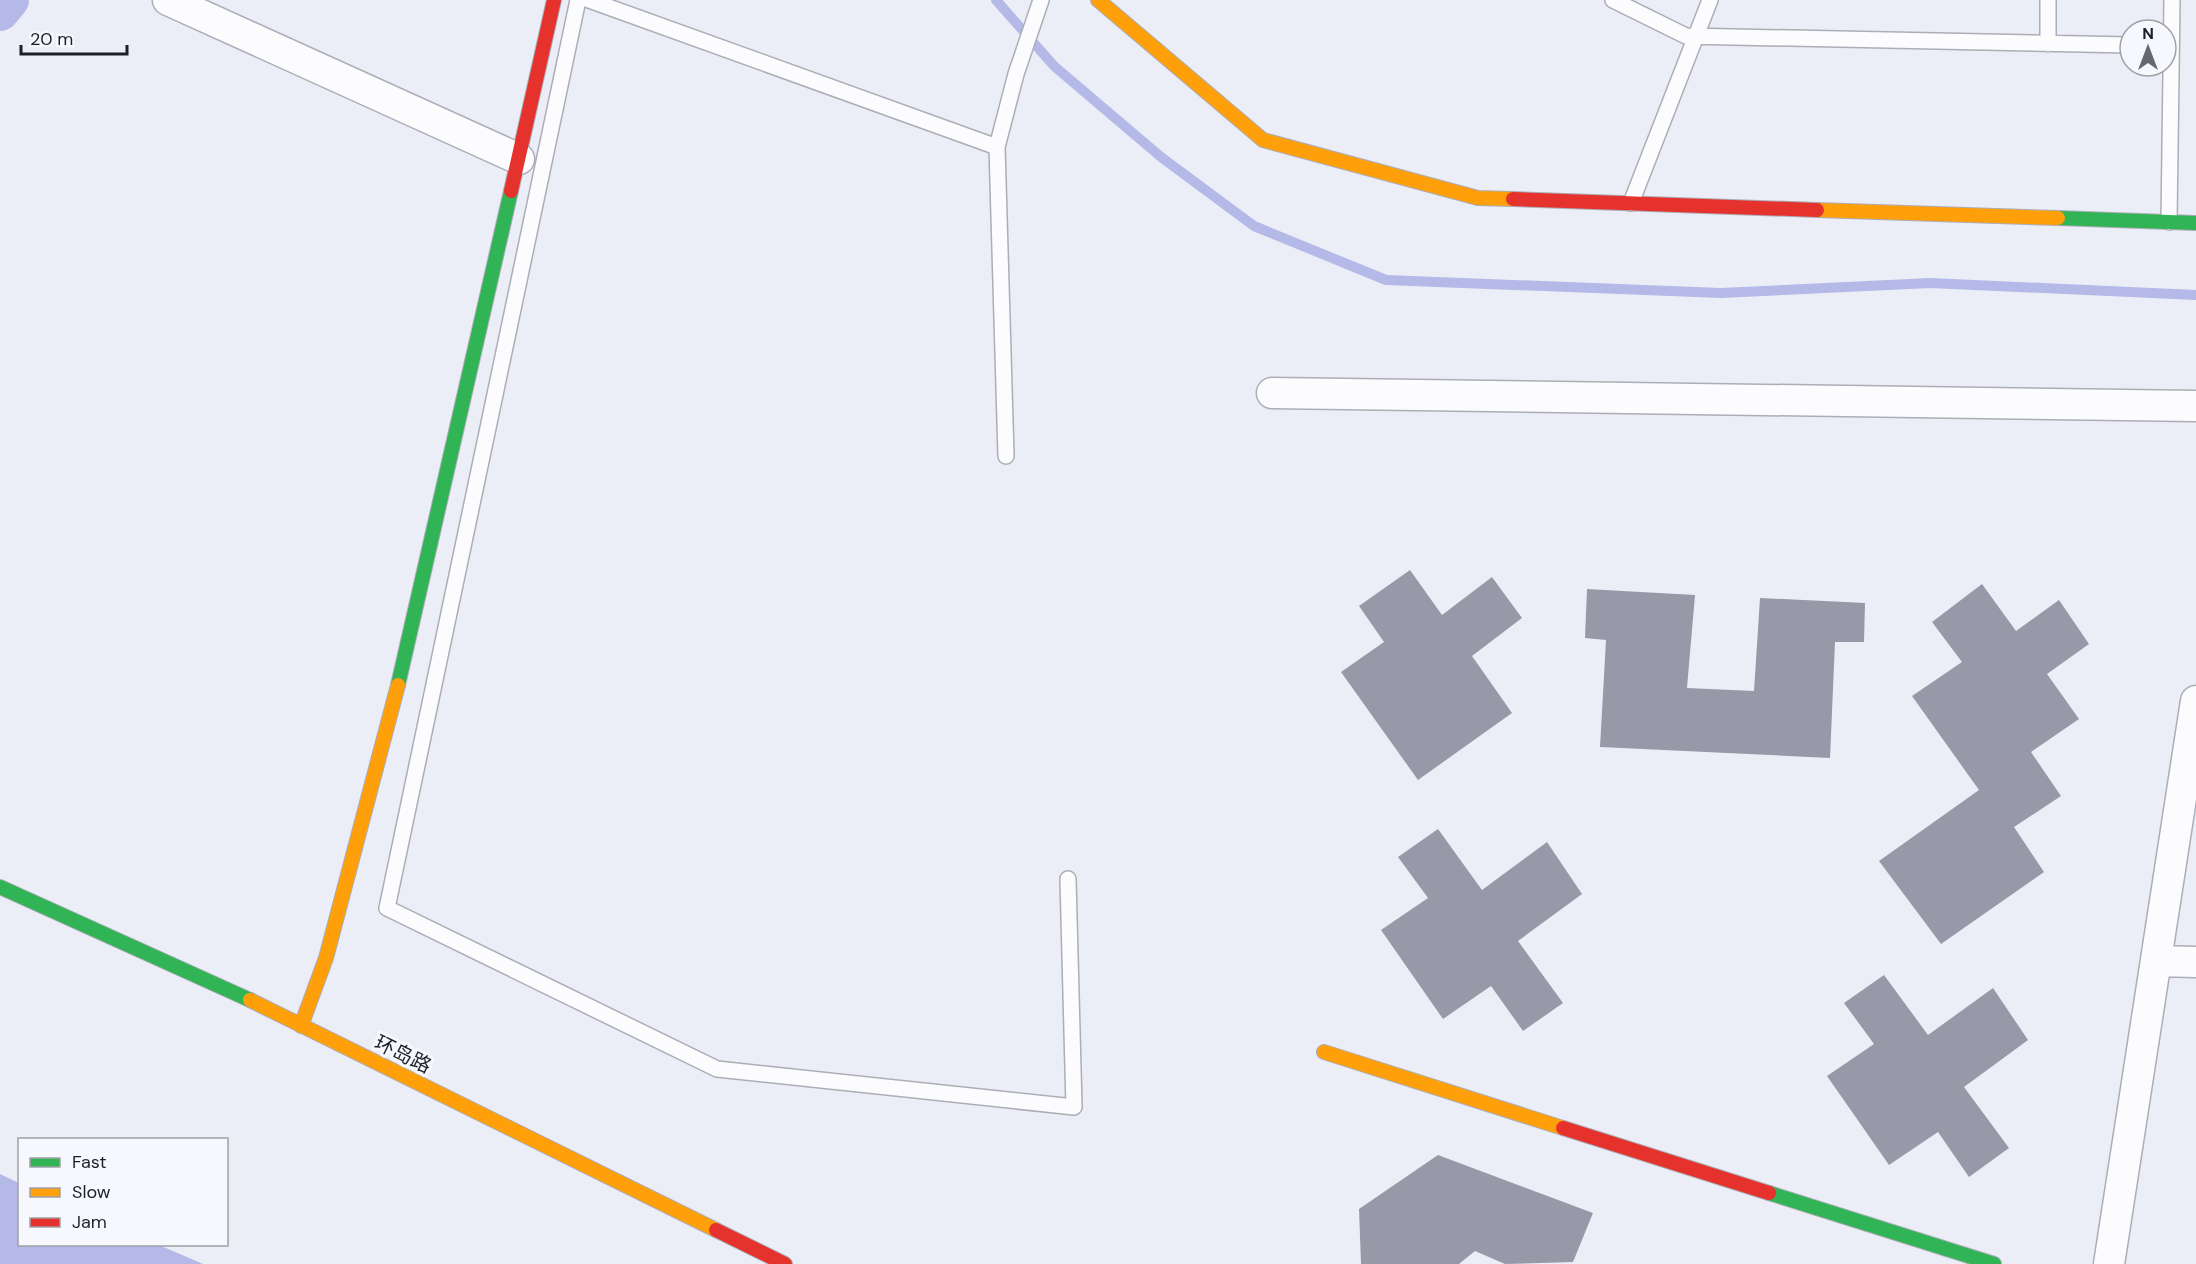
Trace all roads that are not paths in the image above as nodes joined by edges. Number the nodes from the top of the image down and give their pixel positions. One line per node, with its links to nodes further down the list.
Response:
1 (168, 0): 17 (street)
2 (554, 0): 17 (street)
3 (578, 0): 25 (lane)
4 (589, 0): 16 (lane)
5 (1098, 0): 18 (street)
6 (1613, 0): 12 (lane)
7 (1710, 0): 12 (lane)
8 (2048, 0): 13 (lane)
9 (2172, 0): 11 (lane)
10 (1041, 1): 16 (lane)
11 (2171, 18)
12 (1696, 37): 13 (lane); 18 (lane)
13 (2048, 44): 14 (lane)
14 (2118, 45)
15 (2169, 78): 19 (lane)
16 (997, 147): 23 (lane)
17 (519, 159): 29 (street)
18 (1631, 204): 19 (street)
19 (2169, 222): 20 (street)
20 (2196, 223)
21 (1272, 393): 22 (street)
22 (2196, 406)
23 (1006, 456)
24 (2196, 701): 27 (street)
25 (1068, 879)
26 (0, 887): 29 (street, 环岛路)
27 (2156, 961): 28 (street); 33 (street)
28 (2196, 962)
29 (301, 1026): 31 (street, 环岛路)
30 (1324, 1052): 32 (street)
31 (785, 1264)
32 (1994, 1264)
33 (2109, 1264)

